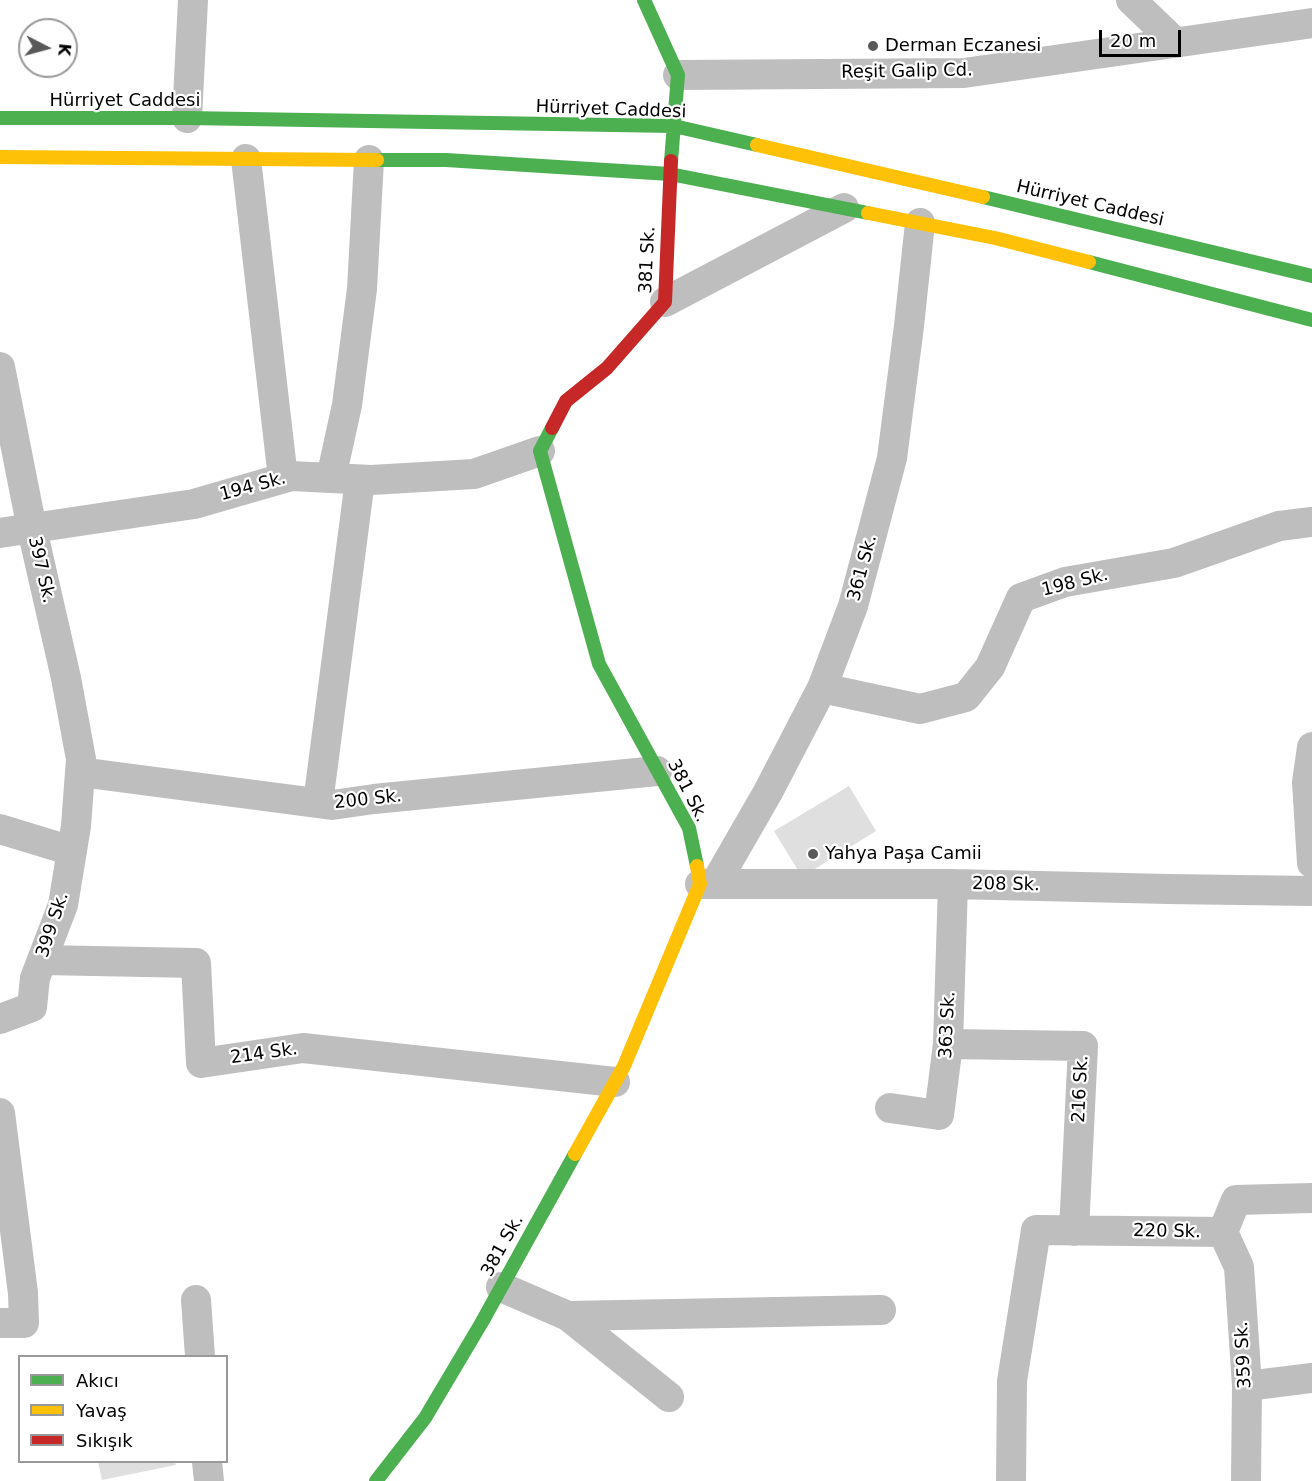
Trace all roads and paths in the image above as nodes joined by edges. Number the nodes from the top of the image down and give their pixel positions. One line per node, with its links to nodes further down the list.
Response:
1 (193, 0): 8 (street)
2 (645, 0): 6 (main road)
3 (1131, 0): 5 (street)
4 (1312, 23): 5 (street, Reşit Galip Cd.)
5 (1176, 43): 6 (street, Reşit Galip Cd.)
6 (678, 75): 9 (main road, 381 Sk.)
7 (0, 118): 8 (main road, Hürriyet Caddesi)
8 (187, 118): 9 (main road, Hürriyet Caddesi)
9 (674, 126): 13 (main road, 381 Sk.); 16 (main road, Hürriyet Caddesi)
10 (0, 158): 11 (main road)
11 (246, 159): 12 (main road); 21 (street)
12 (369, 160): 13 (main road); 22 (street)
13 (670, 174): 14 (main road); 17 (main road, 381 Sk.)
14 (844, 208): 15 (main road); 17 (street)
15 (920, 223): 18 (main road); 26 (street, 361 Sk.)
16 (1312, 276)
17 (665, 302): 20 (main road, 381 Sk.)
18 (1312, 320)
19 (0, 367): 24 (street, 397 Sk.)
20 (540, 451): 22 (street, 194 Sk.); 28 (main road, 381 Sk.)
21 (283, 478): 22 (street, 194 Sk.); 24 (street, 194 Sk.)
22 (346, 479): 30 (street)
23 (1312, 522): 26 (street, 198 Sk.)
24 (32, 529): 25 (street, 194 Sk.); 29 (street, 397 Sk.)
25 (0, 533)
26 (822, 688): 34 (street, 361 Sk.)
27 (1312, 747): 33 (street)
28 (657, 771): 30 (street, 200 Sk.); 34 (main road, 381 Sk.)
29 (80, 772): 30 (street, 200 Sk.); 32 (street, 399 Sk.)
30 (318, 803)
31 (0, 829): 32 (street)
32 (72, 851): 37 (street, 399 Sk.)
33 (1312, 863)
34 (708, 884): 35 (street, 208 Sk.); 40 (main road, 381 Sk.)
35 (953, 884): 36 (street, 208 Sk.); 39 (street, 363 Sk.)
36 (1312, 891)
37 (42, 960): 38 (street, 399 Sk.); 40 (street, 214 Sk.)
38 (0, 1019)
39 (948, 1044): 41 (street, 363 Sk.); 44 (street, 216 Sk.)
40 (615, 1082): 46 (main road, 381 Sk.)
41 (890, 1108)
42 (0, 1113): 50 (street)
43 (1312, 1198): 45 (street, 220 Sk.)
44 (1074, 1231): 45 (street, 220 Sk.); 58 (street, 220 Sk.)
45 (1223, 1232): 53 (street, 359 Sk.)
46 (501, 1287): 49 (street); 57 (main road, 381 Sk.)
47 (196, 1300): 51 (street)
48 (880, 1310): 49 (street)
49 (568, 1316): 54 (street)
50 (12, 1323)
51 (200, 1355)
52 (1312, 1378): 53 (street)
53 (1246, 1386): 59 (street, 359 Sk.)
54 (669, 1397)
55 (207, 1463): 56 (street)
56 (209, 1481)
57 (376, 1481)
58 (1011, 1481)
59 (1246, 1481)

